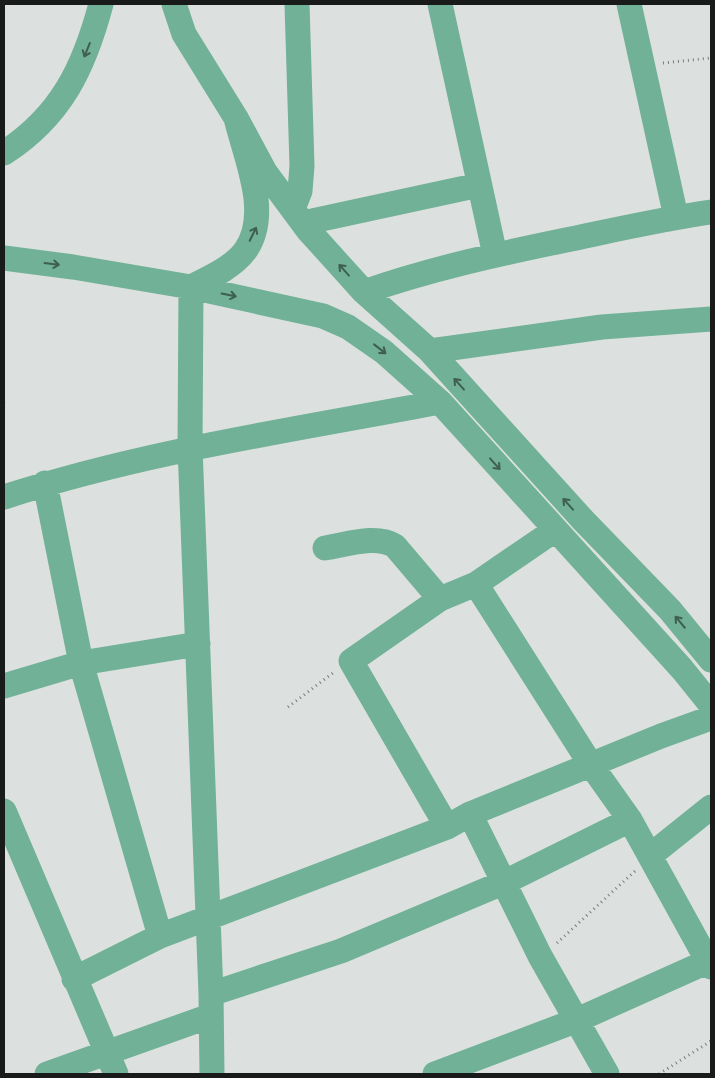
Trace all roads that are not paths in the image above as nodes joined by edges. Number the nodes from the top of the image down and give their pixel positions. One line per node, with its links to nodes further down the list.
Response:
1 (101, 4): 7 (street, one-way to 7)
2 (174, 4): 6 (street)
3 (297, 4): 10 (street)
4 (440, 4): 8 (street)
5 (629, 4): 11 (street)
6 (236, 118): 10 (street); 14 (street, one-way to 6)
7 (4, 153)
8 (479, 185): 10 (street); 12 (street)
9 (711, 212): 11 (street)
10 (298, 216): 15 (street, one-way to 10)
11 (676, 217): 12 (street)
12 (494, 255): 15 (street)
13 (4, 258): 14 (street, one-way to 14)
14 (191, 287): 18 (street, one-way to 18); 19 (street)
15 (364, 292): 17 (street)
16 (711, 319): 17 (street)
17 (430, 351): 27 (street, one-way to 17)
18 (440, 402): 19 (street); 22 (street, one-way to 22)
19 (190, 447): 20 (street); 26 (street)
20 (45, 484): 21 (street); 28 (street)
21 (4, 497)
22 (555, 530): 24 (street); 30 (street)
23 (325, 548): 25 (street)
24 (476, 584): 25 (street); 32 (street)
25 (440, 599): 37 (street)
26 (198, 644): 28 (street); 40 (street)
27 (711, 660)
28 (81, 663): 29 (street); 41 (street)
29 (4, 686)
30 (711, 705)
31 (711, 718): 32 (street)
32 (591, 765): 35 (street); 36 (street)
33 (711, 807): 38 (street)
34 (4, 811): 43 (street)
35 (470, 814): 37 (street); 39 (street)
36 (630, 820): 38 (street); 39 (street)
37 (447, 827): 40 (street)
38 (651, 856): 42 (street)
39 (505, 882): 44 (street); 45 (street)
40 (208, 917): 41 (street); 44 (street)
41 (160, 936): 43 (street)
42 (710, 962): 45 (street)
43 (74, 979): 46 (street)
44 (211, 1005): 46 (street); 49 (street)
45 (575, 1021): 47 (street); 50 (street)
46 (111, 1063): 48 (street)
47 (442, 1073)
48 (47, 1074)
49 (212, 1074)
50 (607, 1074)

